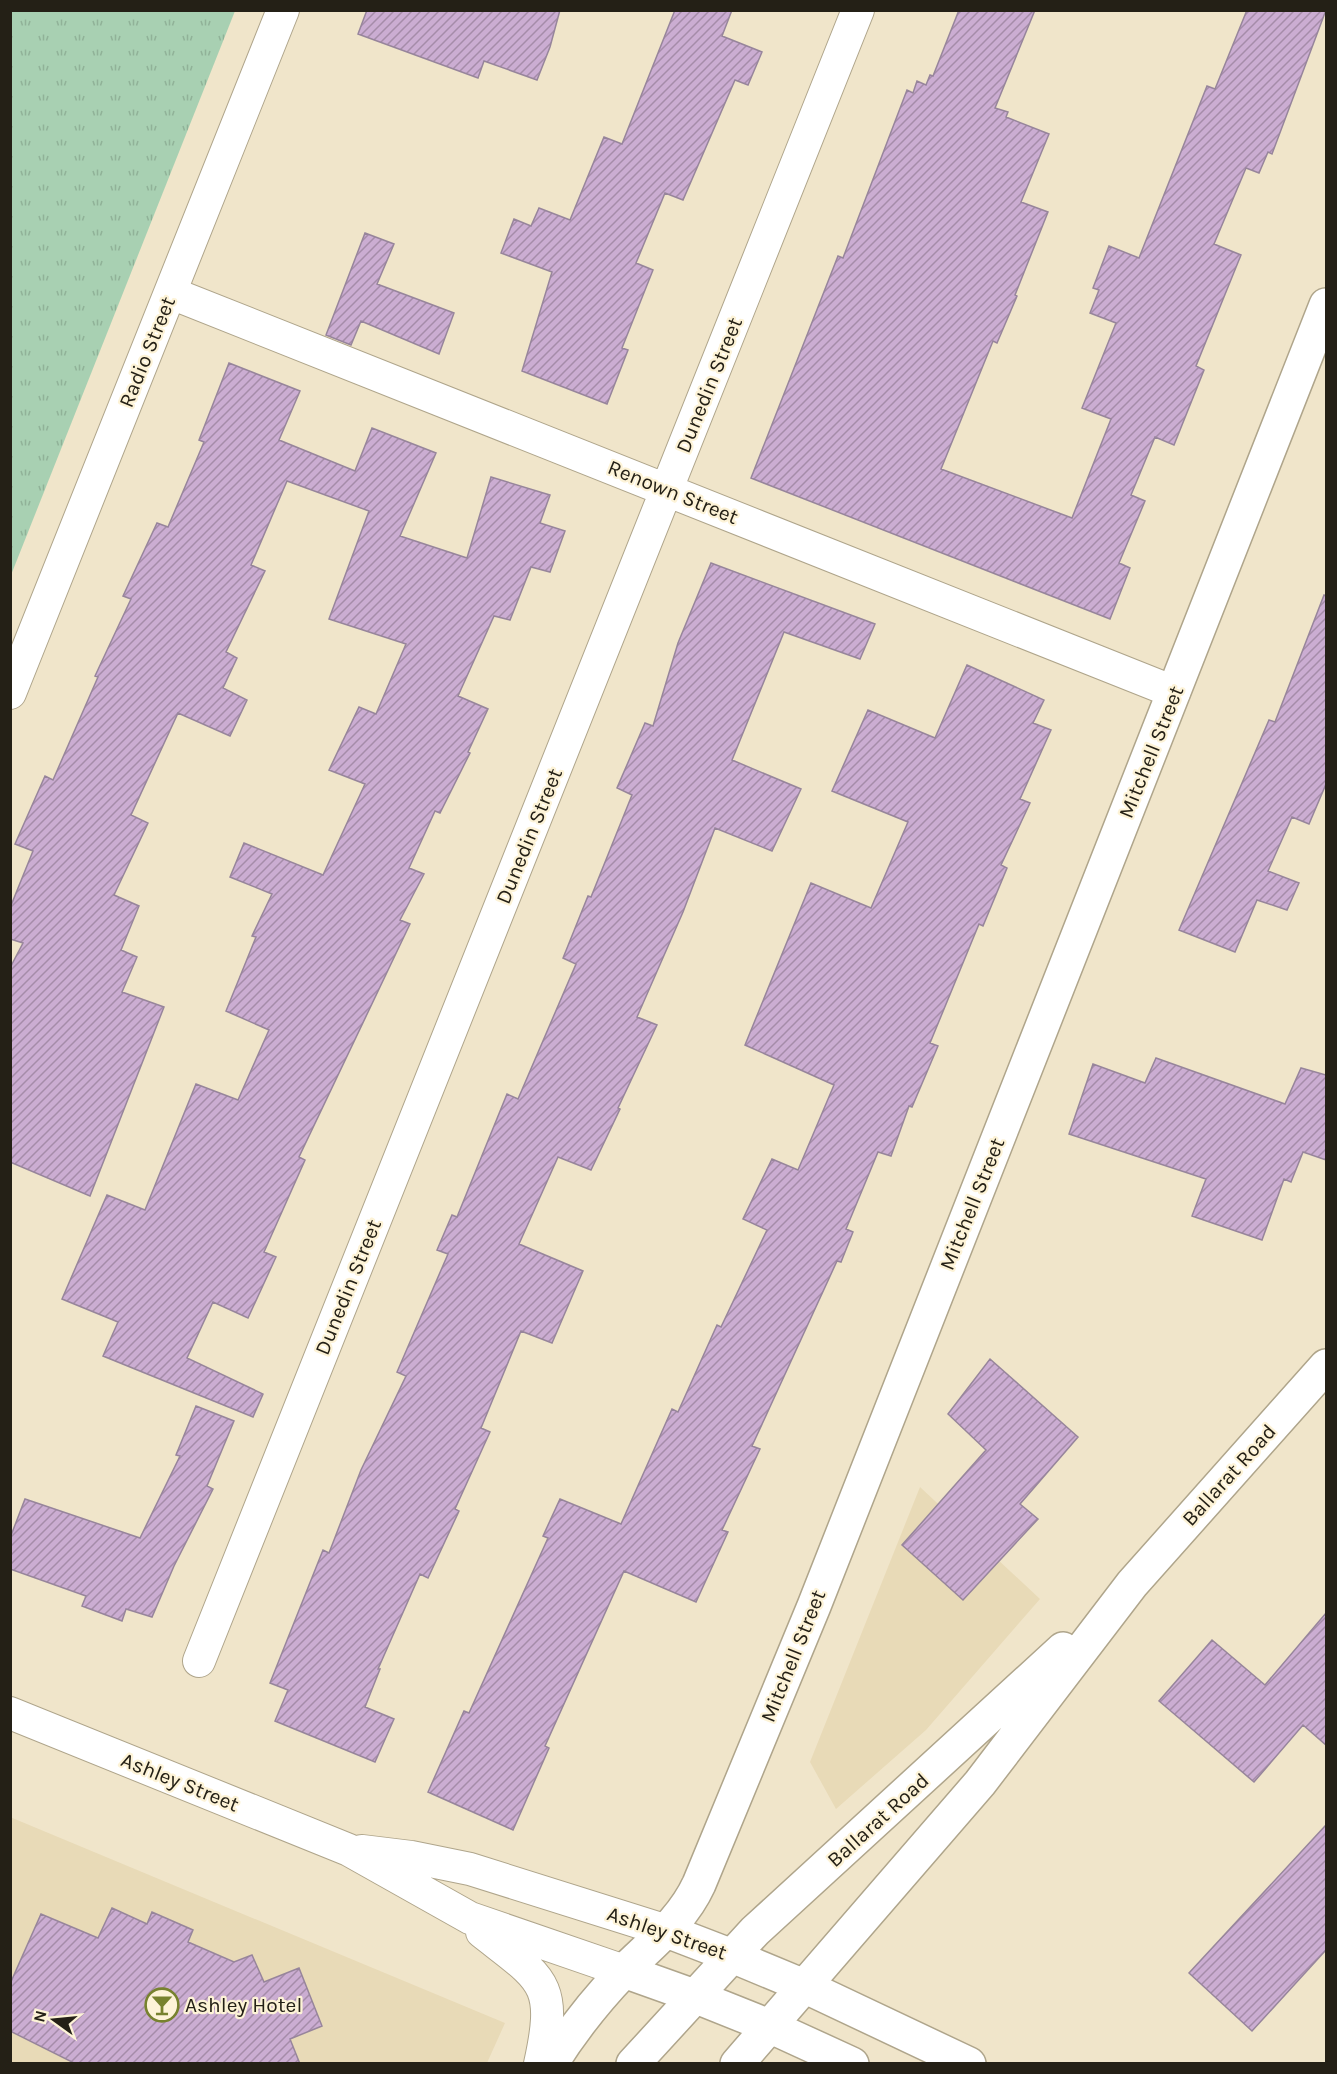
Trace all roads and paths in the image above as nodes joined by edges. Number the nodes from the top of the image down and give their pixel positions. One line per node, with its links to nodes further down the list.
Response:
1 (283, 10): 3 (street, Radio Street)
2 (858, 10): 5 (street, Dunedin Street)
3 (171, 293): 5 (street, Renown Street); 7 (street, Radio Street)
4 (1326, 305): 6 (main road, Mitchell Street)
5 (667, 490): 6 (street, Renown Street); 10 (street, Dunedin Street)
6 (1174, 692): 14 (main road, Mitchell Street)
7 (10, 693)
8 (1326, 1366): 9 (main road, Ballarat Road)
9 (1131, 1584): 15 (main road, Ballarat Road); 17 (main road, Ballarat Road)
10 (199, 1661)
11 (10, 1713): 12 (street, Ashley Street)
12 (349, 1850): 13 (street, Ashley Street); 14 (street, Ashley Street)
13 (458, 1912): 16 (street, Ashley Street); 20 (street)
14 (667, 1931): 15 (main road, Ashley Street); 16 (main road, Mitchell Street)
15 (732, 1956): 17 (main road, Ashley Street); 18 (main road, Ballarat Road)
16 (624, 1971): 18 (main road, Ashley Street); 21 (main road, Mitchell Street)
17 (804, 1986): 19 (main road, Ballarat Road); 25 (main road, Ashley Street)
18 (694, 1996): 19 (main road, Ashley Street); 22 (main road, Ballarat Road)
19 (769, 2026): 23 (main road, Ballarat Road); 24 (main road, Ashley Street)
20 (540, 2064)
21 (551, 2064)
22 (633, 2064)
23 (737, 2064)
24 (852, 2064)
25 (969, 2064)

